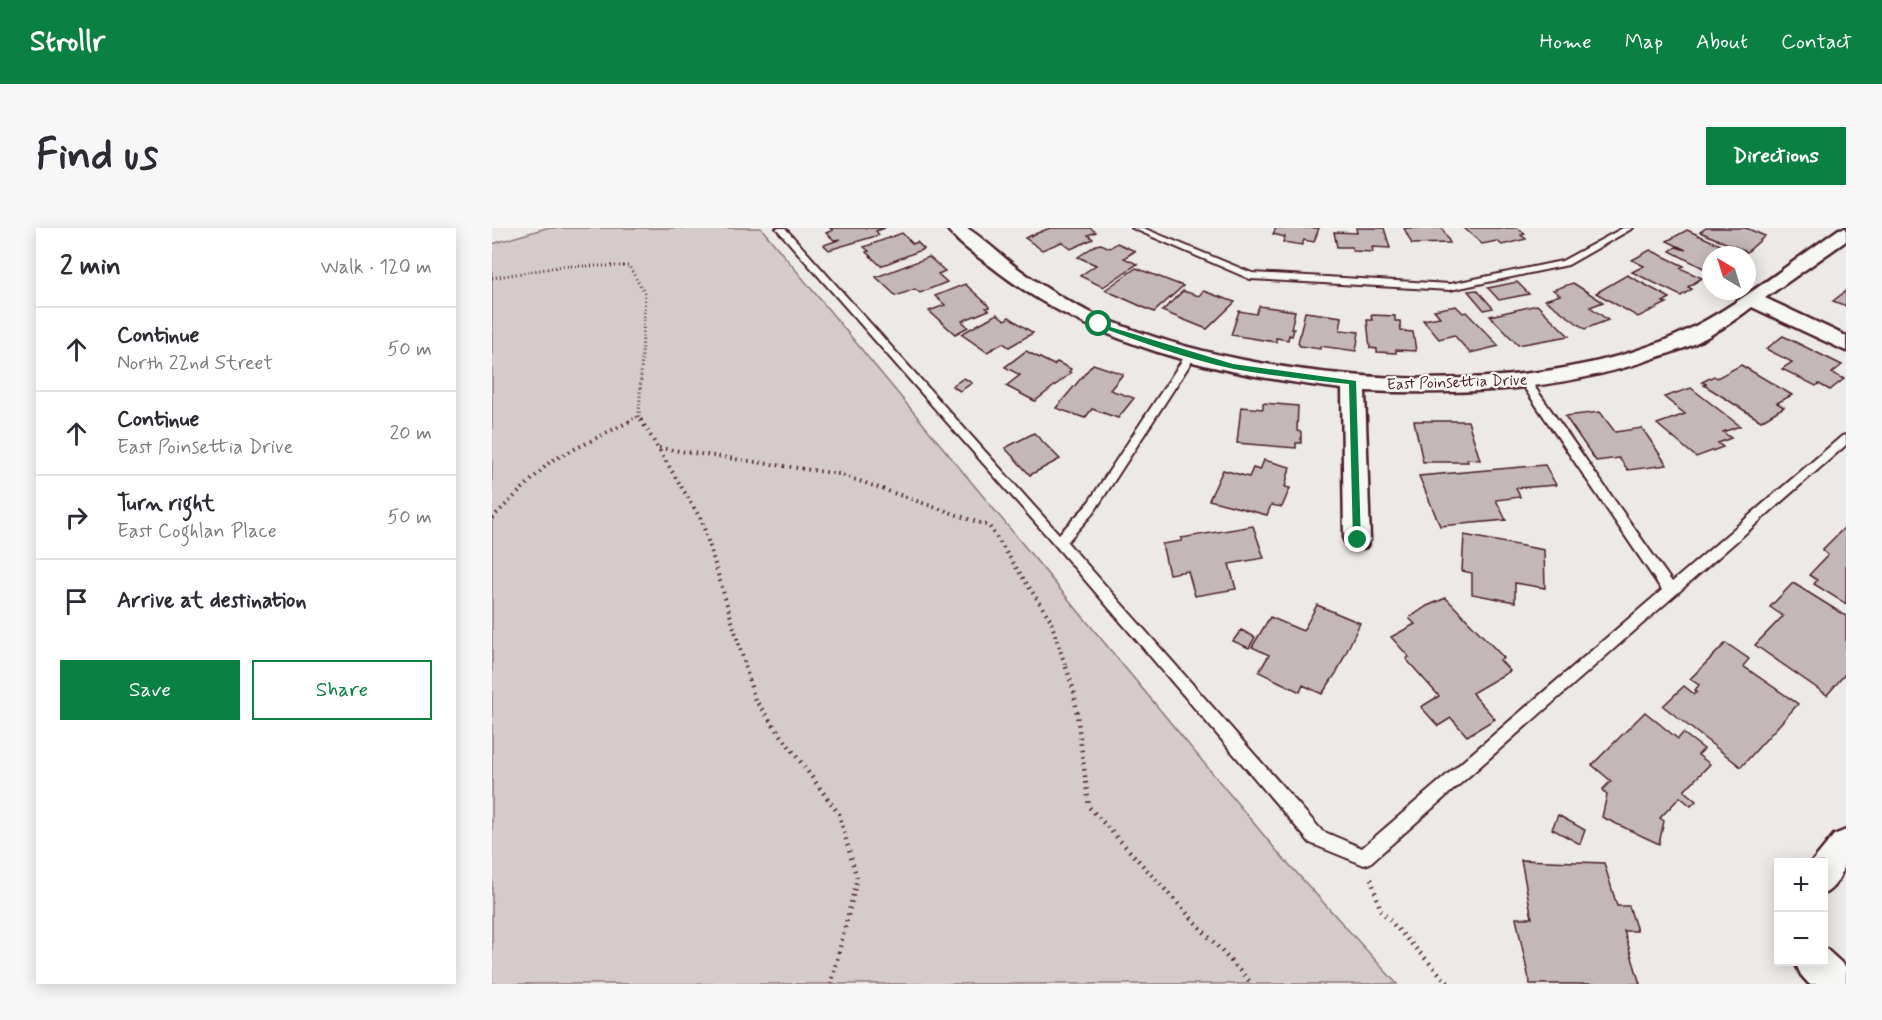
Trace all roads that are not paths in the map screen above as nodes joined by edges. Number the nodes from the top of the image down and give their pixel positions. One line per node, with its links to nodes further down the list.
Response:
1 (780, 228): 15 (lane)
2 (956, 228): 10 (street, East Poinsettia Drive)
3 (1136, 228): 4 (lane)
4 (1629, 228)
5 (1846, 233): 6 (street, East Poinsettia Drive)
6 (1756, 296)
7 (1750, 300): 11 (street, East Poinsettia Drive)
8 (1753, 300): 9 (street)
9 (1846, 344)
10 (1191, 355): 12 (street, East Poinsettia Drive); 15 (lane)
11 (1525, 381): 12 (street, East Poinsettia Drive); 16 (lane)
12 (1353, 382): 14 (street)
13 (1846, 439): 16 (lane)
14 (1358, 540)
15 (1059, 542): 16 (lane)
16 (1671, 592)
17 (1846, 847): 18 (street)
18 (1828, 871)
19 (1818, 966): 20 (street)
20 (1836, 984)

